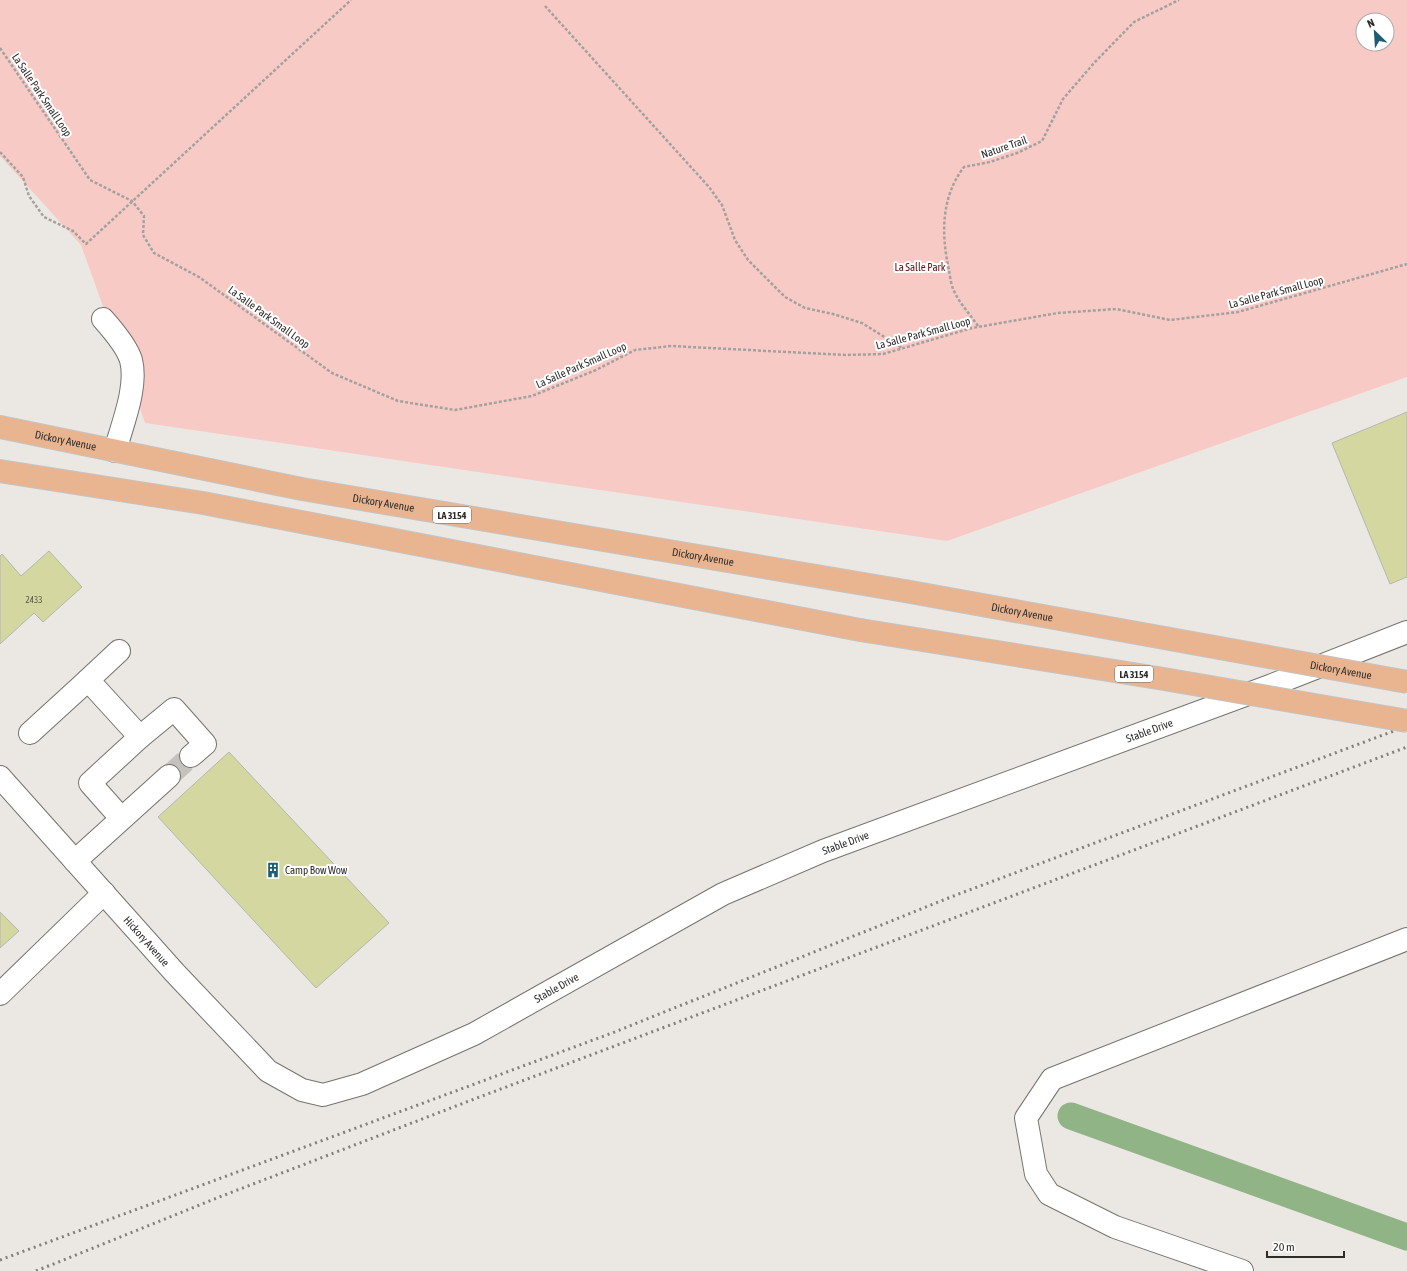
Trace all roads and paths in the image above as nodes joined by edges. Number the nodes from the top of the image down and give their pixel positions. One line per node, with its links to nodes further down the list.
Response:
1 (351, 0): 6 (path)
2 (1179, 0): 9 (path, Nature Trail)
3 (545, 6): 12 (path)
4 (0, 48): 6 (path, La Salle Park Small Loop)
5 (0, 152): 6 (path)
6 (132, 201): 12 (path, La Salle Park Small Loop)
7 (1407, 264): 10 (path, La Salle Park Small Loop)
8 (103, 319): 14 (street)
9 (974, 321): 10 (path, Nature Trail); 11 (path)
10 (978, 326): 11 (path, La Salle Park Small Loop)
11 (972, 328): 12 (path, La Salle Park Small Loop)
12 (902, 348)
13 (0, 427): 14 (main road, Dickory Avenue / LA 3154)
14 (115, 451): 19 (main road, Dickory Avenue / LA 3154, bridge)
15 (0, 471): 20 (main road, LA 3154, bridge)
16 (1407, 632): 31 (street, Stable Drive)
17 (119, 651): 18 (street)
18 (88, 680): 21 (street); 22 (street)
19 (1407, 682)
20 (1407, 721)
21 (30, 733)
22 (140, 737): 23 (street); 26 (street)
23 (191, 756)
24 (169, 776): 26 (street)
25 (0, 777): 27 (street, Hickory Avenue)
26 (122, 818): 27 (street)
27 (76, 861): 28 (street, Hickory Avenue)
28 (104, 893): 30 (street); 31 (street, Hickory Avenue)
29 (1407, 939): 32 (street)
30 (0, 994)
31 (305, 1090)
32 (1242, 1271)

